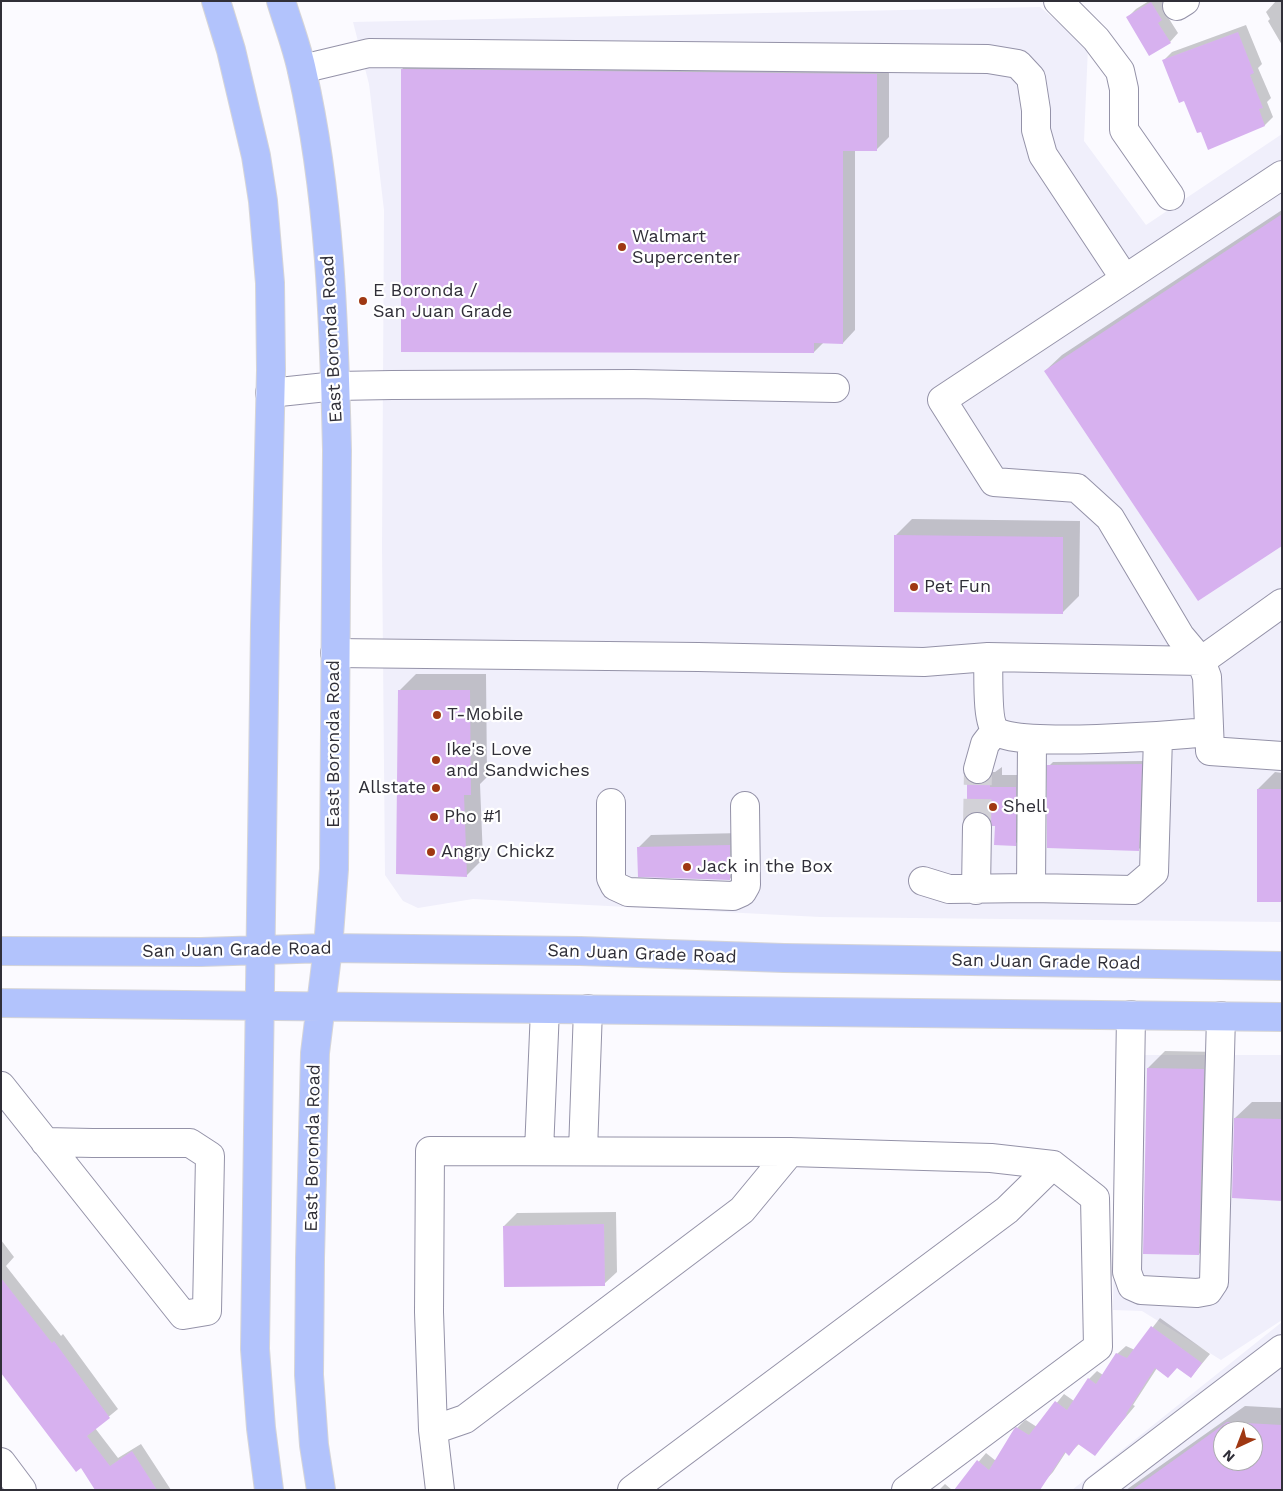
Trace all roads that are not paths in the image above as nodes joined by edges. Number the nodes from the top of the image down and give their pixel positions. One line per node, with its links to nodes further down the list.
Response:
1 (216, 1): 10 (main road)
2 (282, 1): 4 (main road, East Boronda Road)
3 (1058, 1): 6 (street)
4 (302, 69): 7 (street); 8 (main road, East Boronda Road)
5 (1282, 175): 7 (street)
6 (1170, 196)
7 (1125, 278): 14 (street)
8 (336, 386): 9 (street); 10 (street); 12 (main road, East Boronda Road)
9 (835, 388)
10 (270, 393): 29 (main road)
11 (1282, 603): 14 (street)
12 (335, 653): 13 (street); 27 (main road, East Boronda Road)
13 (988, 656): 14 (street); 15 (street)
14 (1201, 661): 16 (street)
15 (995, 731): 18 (street); 20 (street)
16 (1209, 732): 17 (street); 19 (street)
17 (1158, 737): 18 (street); 25 (street)
18 (1032, 740): 25 (street)
19 (1282, 756)
20 (978, 769)
21 (611, 803): 22 (street)
22 (745, 806)
23 (977, 827): 26 (street)
24 (923, 881): 26 (street)
25 (1031, 888): 26 (street)
26 (976, 890)
27 (328, 948): 29 (main road, San Juan Grade Road); 30 (main road, San Juan Grade Road); 33 (main road, East Boronda Road)
28 (1, 951): 29 (main road, San Juan Grade Road)
29 (261, 951): 32 (main road)
30 (1282, 966)
31 (1, 1002): 32 (main road)
32 (260, 1005): 33 (main road); 49 (main road)
33 (321, 1006): 34 (main road); 50 (main road, East Boronda Road)
34 (545, 1008): 35 (main road); 41 (street)
35 (588, 1009): 36 (main road); 42 (street)
36 (1131, 1015): 37 (main road); 37 (street)
37 (1221, 1016): 38 (main road)
38 (1282, 1017)
39 (1, 1086): 40 (street)
40 (45, 1142): 40 (street)
41 (540, 1151): 42 (street); 46 (street)
42 (584, 1151): 43 (street)
43 (790, 1152): 44 (street); 46 (street)
44 (1053, 1165): 52 (street); 53 (street)
45 (1282, 1349): 54 (street)
46 (433, 1430): 51 (street)
47 (1, 1462): 48 (street)
48 (22, 1490)
49 (269, 1490)
50 (321, 1490)
51 (440, 1490)
52 (632, 1490)
53 (906, 1490)
54 (1097, 1490)

